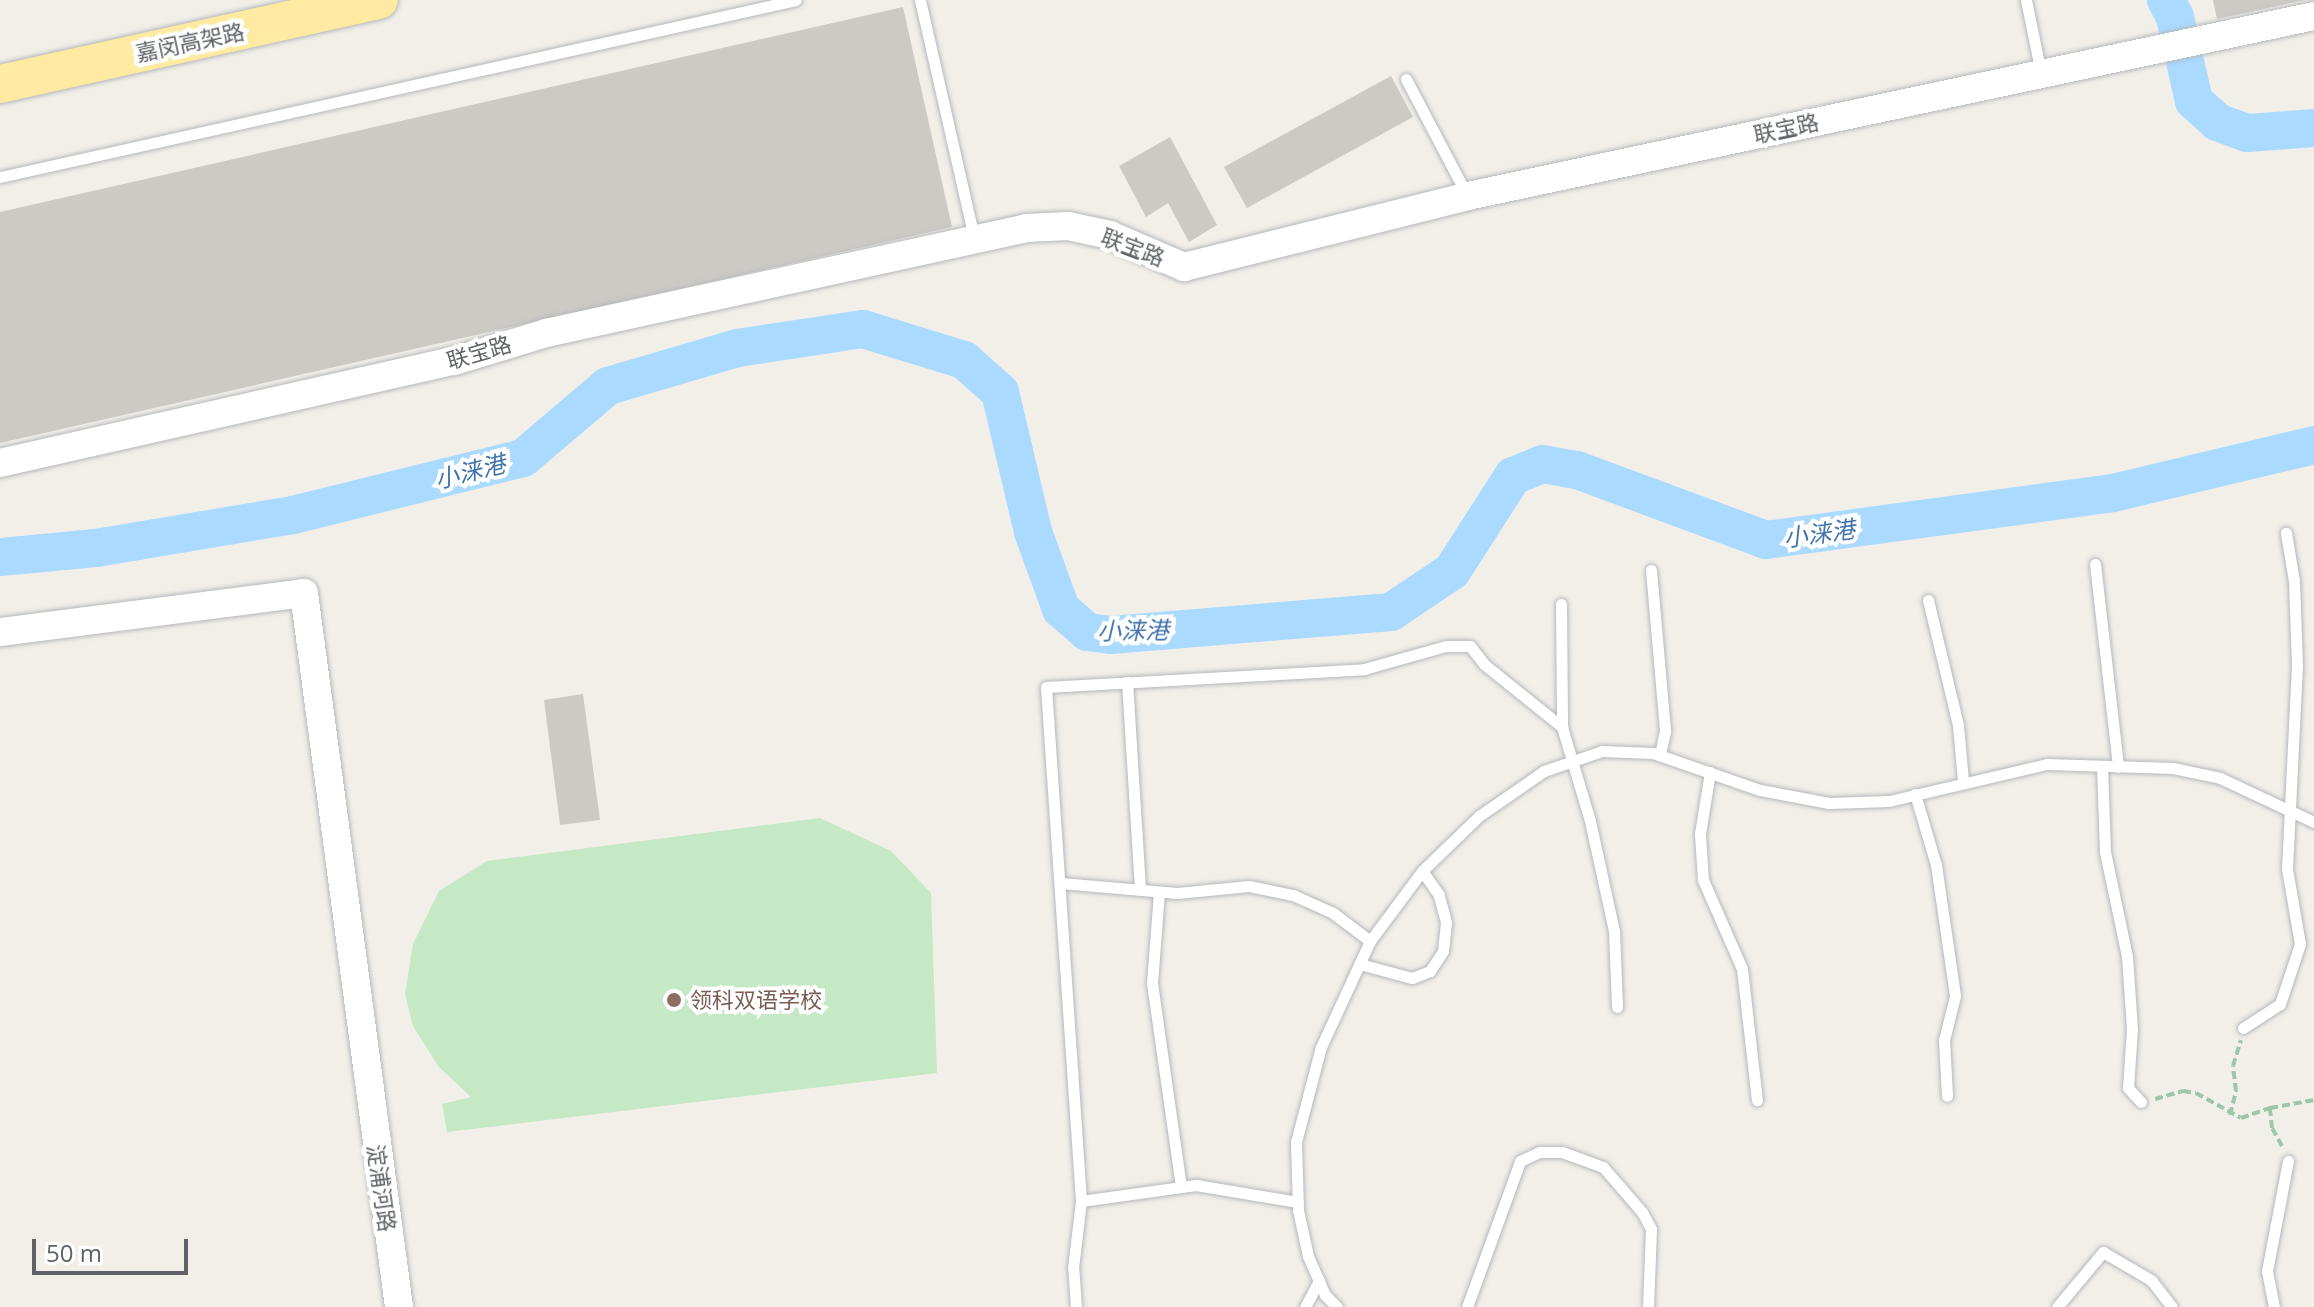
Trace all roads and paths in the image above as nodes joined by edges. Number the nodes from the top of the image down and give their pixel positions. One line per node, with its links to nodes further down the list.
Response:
1 (268, 0): 7 (highway, 嘉闵高架路)
2 (379, 0): 10 (highway, 嘉闵高架路)
3 (796, 0): 11 (lane)
4 (920, 0): 13 (lane)
5 (2026, 0): 8 (lane)
6 (2314, 16): 8 (street, 联宝路)
7 (0, 60)
8 (2041, 74): 12 (street, 联宝路)
9 (1406, 79): 12 (lane)
10 (0, 84)
11 (0, 177)
12 (1468, 196): 13 (street, 联宝路)
13 (974, 239): 14 (street, 联宝路)
14 (0, 463)
15 (2286, 533): 30 (lane)
16 (2095, 564): 26 (lane)
17 (1651, 570): 23 (lane)
18 (1928, 600): 28 (lane)
19 (1561, 604): 22 (lane)
20 (0, 632): 51 (street, 淀浦河路)
21 (1127, 682): 22 (lane); 33 (lane); 34 (lane)
22 (1562, 727): 24 (lane)
23 (1660, 755): 24 (lane); 27 (lane)
24 (1573, 761): 32 (lane); 38 (lane)
25 (2102, 766): 26 (lane); 28 (lane); 43 (lane)
26 (2118, 767): 30 (lane)
27 (1710, 772): 29 (lane); 41 (lane)
28 (1963, 781): 29 (lane)
29 (1915, 794): 40 (lane)
30 (2288, 809): 31 (lane); 39 (lane)
31 (2314, 822)
32 (1422, 871): 36 (lane); 37 (lane)
33 (1061, 883): 34 (lane); 48 (lane)
34 (1140, 890): 35 (lane)
35 (1159, 892): 36 (lane); 47 (lane)
36 (1370, 941): 37 (lane)
37 (1360, 964): 49 (lane)
38 (1617, 1007)
39 (2243, 1028): 45 (path)
40 (1947, 1096)
41 (1757, 1100)
42 (2314, 1100): 44 (path)
43 (2141, 1102): 45 (path)
44 (2270, 1108): 45 (path); 46 (path)
45 (2230, 1115)
46 (2288, 1161): 59 (lane)
47 (1181, 1187): 48 (lane); 49 (lane)
48 (1081, 1201): 52 (lane)
49 (1298, 1202): 50 (lane)
50 (1319, 1281): 53 (lane); 54 (lane)
51 (399, 1307)
52 (1076, 1307)
53 (1305, 1307)
54 (1337, 1307)
55 (1467, 1307): 56 (lane)
56 (1648, 1307)
57 (2057, 1307): 58 (lane)
58 (2172, 1307)
59 (2274, 1307)

